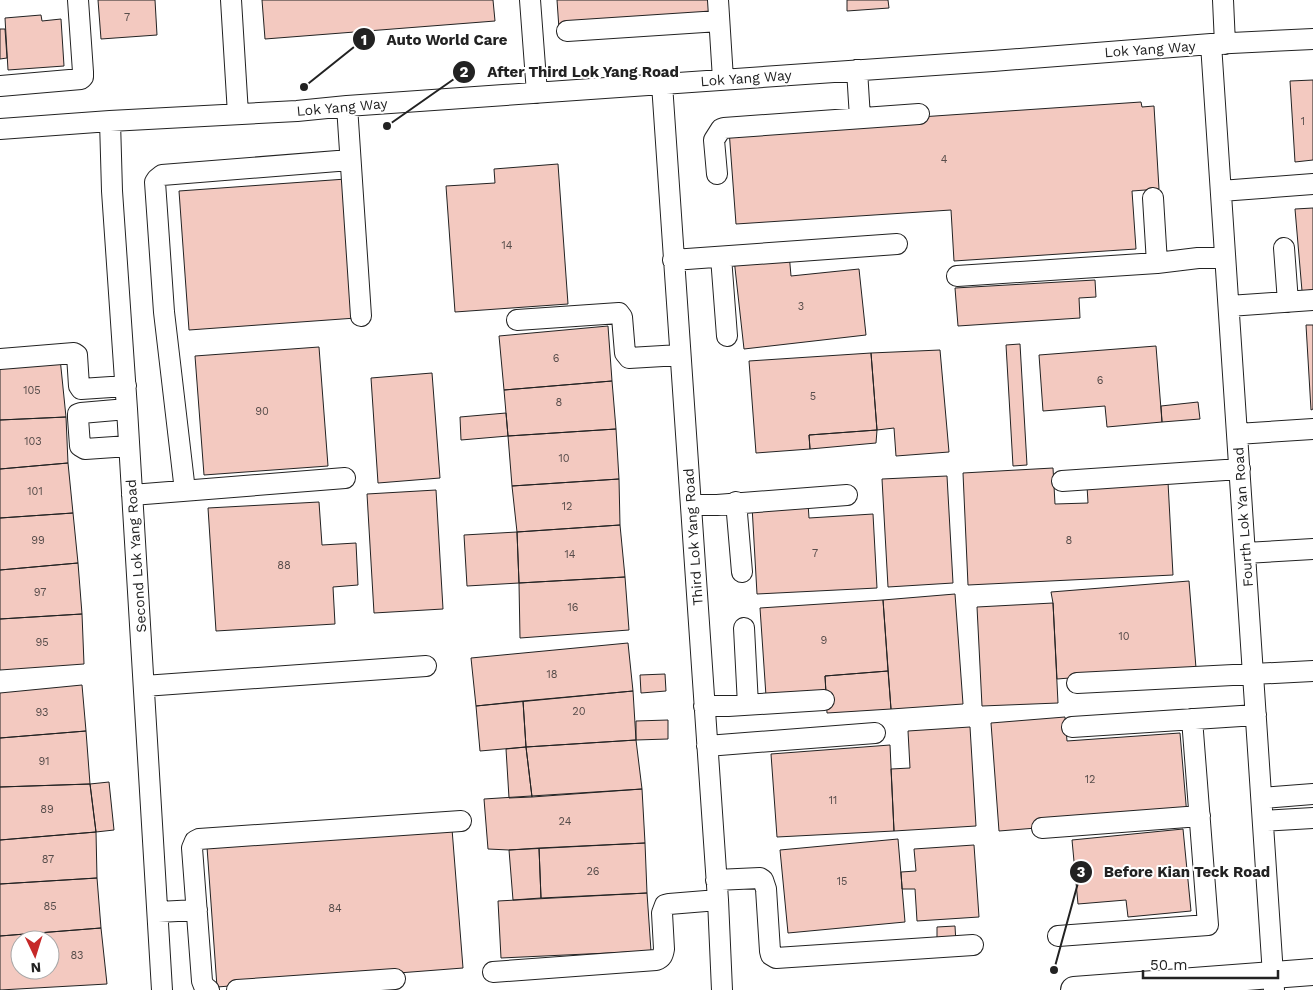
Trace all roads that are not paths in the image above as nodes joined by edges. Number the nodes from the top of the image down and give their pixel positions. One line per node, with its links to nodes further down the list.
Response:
1 (78, 0): 13 (street)
2 (231, 0): 16 (street)
3 (530, 0): 14 (street)
4 (718, 0): 6 (street)
5 (1222, 0): 9 (street, Fourth Lok Yan Road)
6 (719, 21): 7 (street); 11 (street)
7 (567, 31)
8 (1313, 39): 9 (street, Lok Yang Way)
9 (1218, 44): 10 (street, Lok Yang Way); 24 (street, Fourth Lok Yan Road)
10 (857, 70): 11 (street, Lok Yang Way); 18 (street)
11 (723, 79): 12 (street, Lok Yang Way)
12 (662, 84): 14 (street, Lok Yang Way); 30 (street, Third Lok Yang Road)
13 (0, 86)
14 (537, 93): 15 (street, Lok Yang Way)
15 (347, 106): 16 (street, Lok Yang Way); 21 (street)
16 (238, 114): 19 (street, Lok Yang Way)
17 (920, 114): 18 (street)
18 (860, 118): 22 (street)
19 (110, 121): 20 (street, Lok Yang Way); 41 (street, Second Lok Yang Road)
20 (0, 129)
21 (350, 160): 36 (street); 49 (street)
22 (717, 174)
23 (1313, 184): 24 (street)
24 (1221, 190): 29 (street, Fourth Lok Yan Road)
25 (1153, 198): 31 (street)
26 (897, 244): 28 (street)
27 (1284, 248): 34 (street)
28 (721, 257): 30 (street); 38 (street)
29 (1225, 258): 31 (street); 35 (street, Fourth Lok Yan Road)
30 (673, 260): 39 (street, Third Lok Yang Road)
31 (1157, 263): 32 (street)
32 (957, 276)
33 (1313, 300): 34 (street)
34 (1288, 302): 35 (street)
35 (1229, 306): 44 (street, Fourth Lok Yan Road)
36 (361, 316)
37 (517, 320): 39 (street)
38 (726, 336)
39 (680, 355): 53 (street, Third Lok Yang Road)
40 (0, 359): 41 (street)
41 (126, 386): 42 (street, Second Lok Yang Road)
42 (127, 409): 45 (street, Second Lok Yang Road); 45 (street)
43 (1313, 429): 44 (street)
44 (1237, 434): 46 (street, Fourth Lok Yan Road)
45 (130, 446): 50 (street, Second Lok Yang Road)
46 (1240, 469): 48 (street); 55 (street, Fourth Lok Yan Road)
47 (345, 478): 49 (street)
48 (1062, 481)
49 (185, 491): 50 (street)
50 (132, 495): 62 (street, Second Lok Yang Road)
51 (847, 495): 52 (street)
52 (736, 502): 53 (street); 56 (street)
53 (691, 505): 65 (street, Third Lok Yang Road)
54 (1313, 549): 55 (street)
55 (1245, 553): 60 (street, Fourth Lok Yan Road)
56 (742, 572)
57 (744, 628): 64 (street)
58 (426, 666): 62 (street)
59 (1313, 670): 60 (street)
60 (1253, 674): 61 (street); 66 (street, Fourth Lok Yan Road)
61 (1077, 683)
62 (144, 686): 81 (street, Second Lok Yang Road)
63 (824, 700): 64 (street)
64 (748, 704): 65 (street)
65 (704, 706): 70 (street, Third Lok Yang Road)
66 (1256, 715): 67 (street); 72 (street, Fourth Lok Yan Road)
67 (1192, 719): 68 (street); 73 (street)
68 (1072, 727)
69 (875, 733): 70 (street)
70 (707, 746): 78 (street, Third Lok Yang Road)
71 (1313, 794): 72 (street)
72 (1262, 798): 76 (street, Fourth Lok Yan Road)
73 (1200, 816): 77 (street); 82 (street)
74 (1313, 818): 76 (street)
75 (461, 821): 80 (street)
76 (1263, 821): 87 (street, Fourth Lok Yan Road)
77 (1042, 828)
78 (716, 880): 79 (street, Third Lok Yang Road); 83 (street)
79 (718, 900): 84 (street); 91 (street, Third Lok Yang Road)
80 (197, 910): 81 (street); 89 (street)
81 (158, 912): 88 (street, Second Lok Yang Road)
82 (1058, 936)
83 (973, 945)
84 (493, 972)
85 (1313, 972): 87 (main road)
86 (395, 980): 90 (street)
87 (1274, 982): 92 (main road)
88 (162, 990)
89 (209, 990)
90 (237, 990)
91 (722, 990)
92 (1074, 990)

